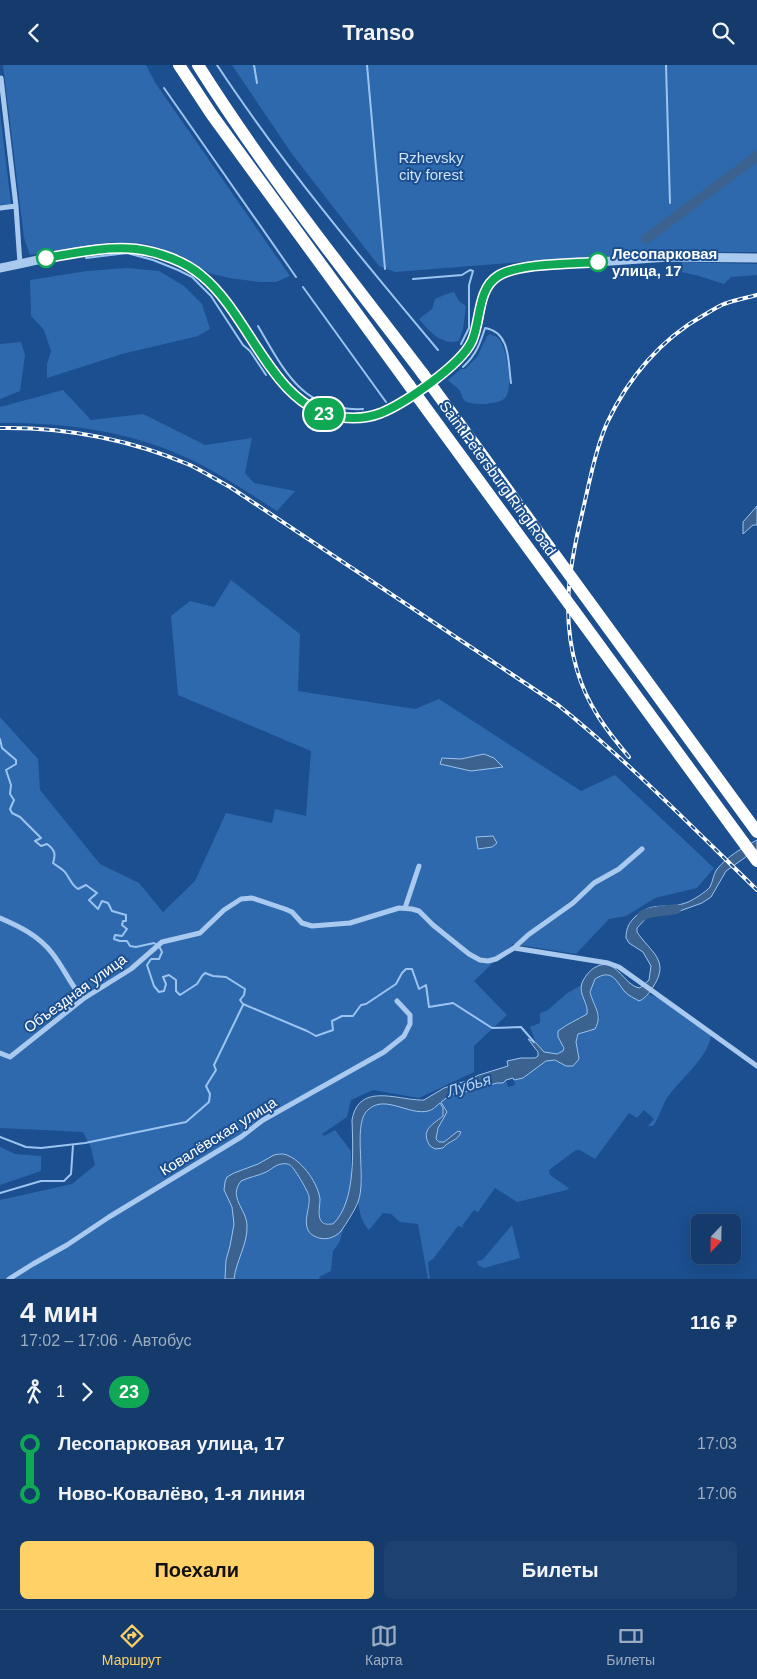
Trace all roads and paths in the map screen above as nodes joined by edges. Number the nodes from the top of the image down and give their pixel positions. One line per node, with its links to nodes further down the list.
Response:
1 (179, 65): 11 (highway, Saint Petersburg Ring Road, bridge)
2 (198, 65): 9 (highway, Saint Petersburg Ring Road, bridge)
3 (1, 78): 4 (street)
4 (16, 206): 5 (street); 7 (street)
5 (0, 208)
6 (757, 257): 7 (street)
7 (20, 264): 8 (street)
8 (0, 268)
9 (757, 832)
10 (642, 849): 15 (street)
11 (757, 861)
12 (419, 866): 13 (street)
13 (405, 908): 15 (street); 16 (street, Объездная улица)
14 (0, 918): 16 (street)
15 (514, 948): 19 (street)
16 (83, 999): 18 (street, Объездная улица)
17 (396, 1001): 20 (street, Ковалёвская улица)
18 (0, 1053)
19 (757, 1066)
20 (9, 1279)

